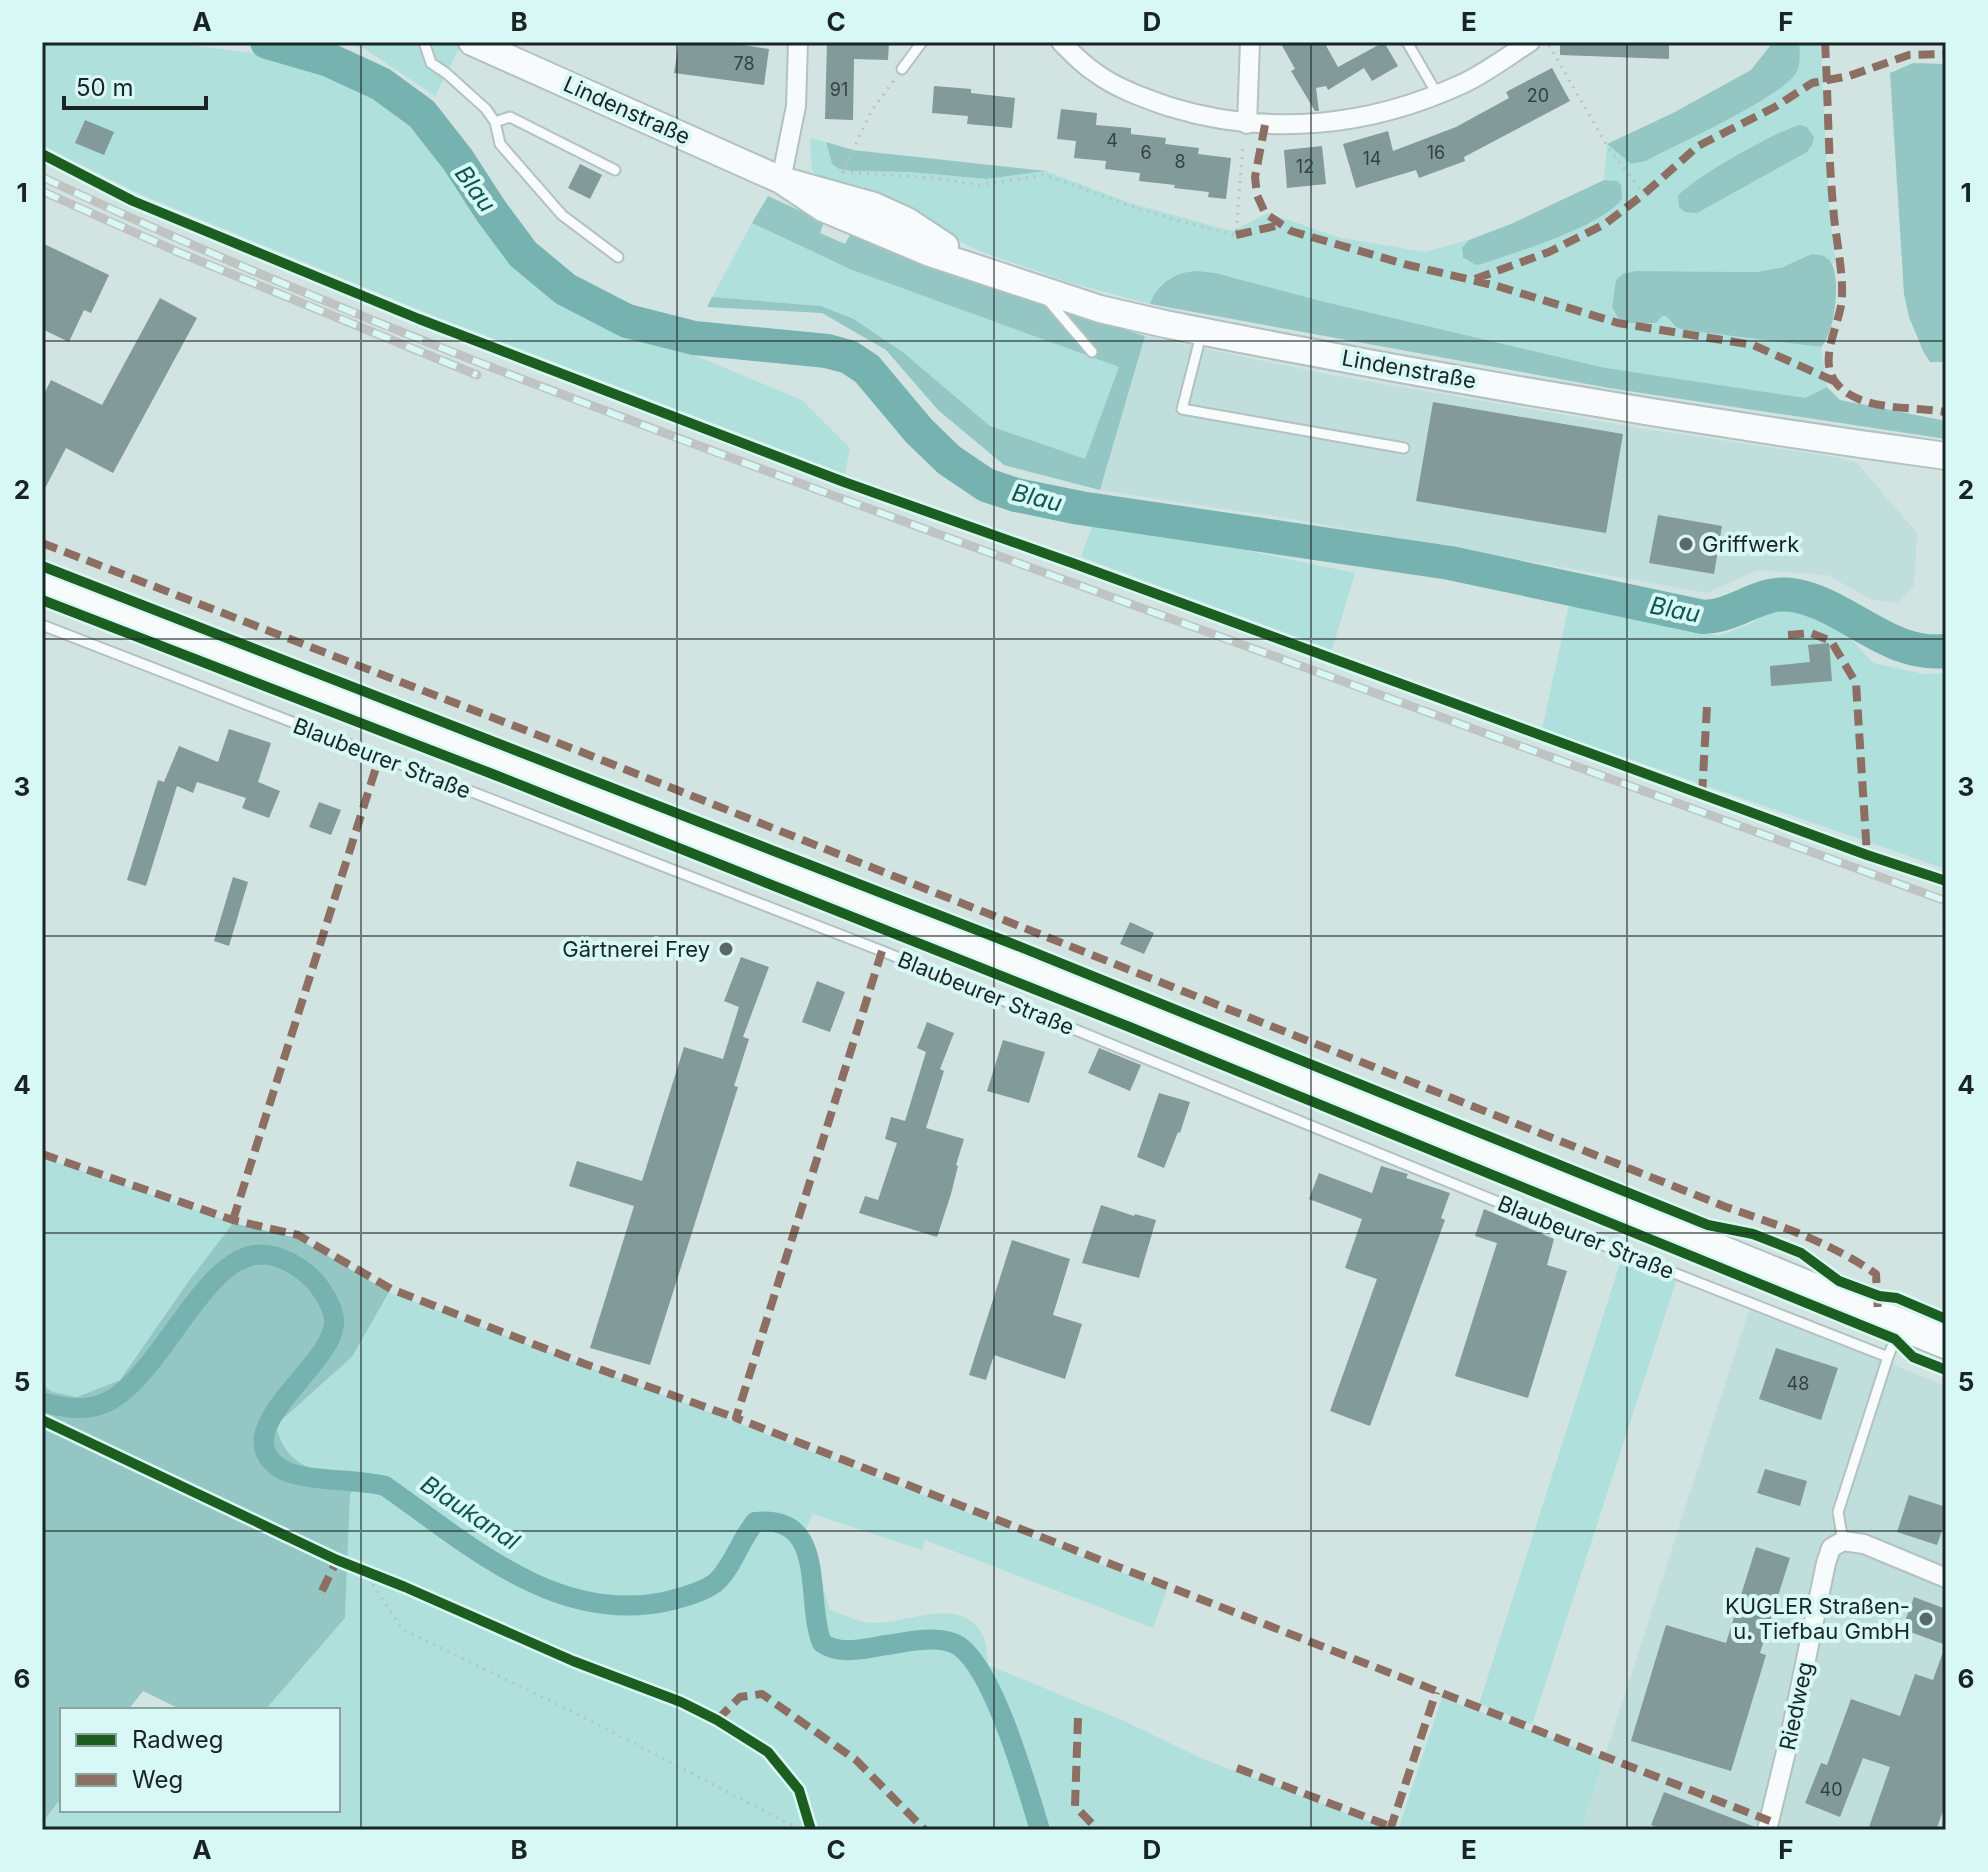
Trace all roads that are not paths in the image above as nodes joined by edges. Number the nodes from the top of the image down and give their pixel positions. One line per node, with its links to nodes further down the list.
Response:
1 (424, 42): 11 (lane)
2 (472, 42): 14 (street, Lindenstraße)
3 (798, 42): 14 (street)
4 (922, 42): 9 (lane)
5 (1061, 42): 12 (street)
6 (1250, 42): 12 (street)
7 (1407, 42): 10 (lane)
8 (1530, 42): 10 (street)
9 (902, 69)
10 (1437, 94): 12 (street)
11 (495, 122): 13 (lane); 15 (lane)
12 (1247, 124)
13 (615, 170)
14 (781, 180): 16 (street, Lindenstraße)
15 (618, 257)
16 (1039, 289): 17 (street, Lindenstraße); 18 (lane)
17 (1201, 332): 19 (lane); 20 (street, Lindenstraße)
18 (1092, 352)
19 (1404, 448)
20 (1946, 456)
21 (42, 581): 23 (main road, Blaubeurer Straße)
22 (42, 625): 25 (lane, Blaubeurer Straße)
23 (1891, 1318): 24 (main road, Blaubeurer Straße); 25 (lane)
24 (1946, 1343)
25 (1888, 1357): 26 (lane)
26 (1843, 1541): 27 (street); 28 (street, Riedweg)
27 (1946, 1578)
28 (1767, 1830)

